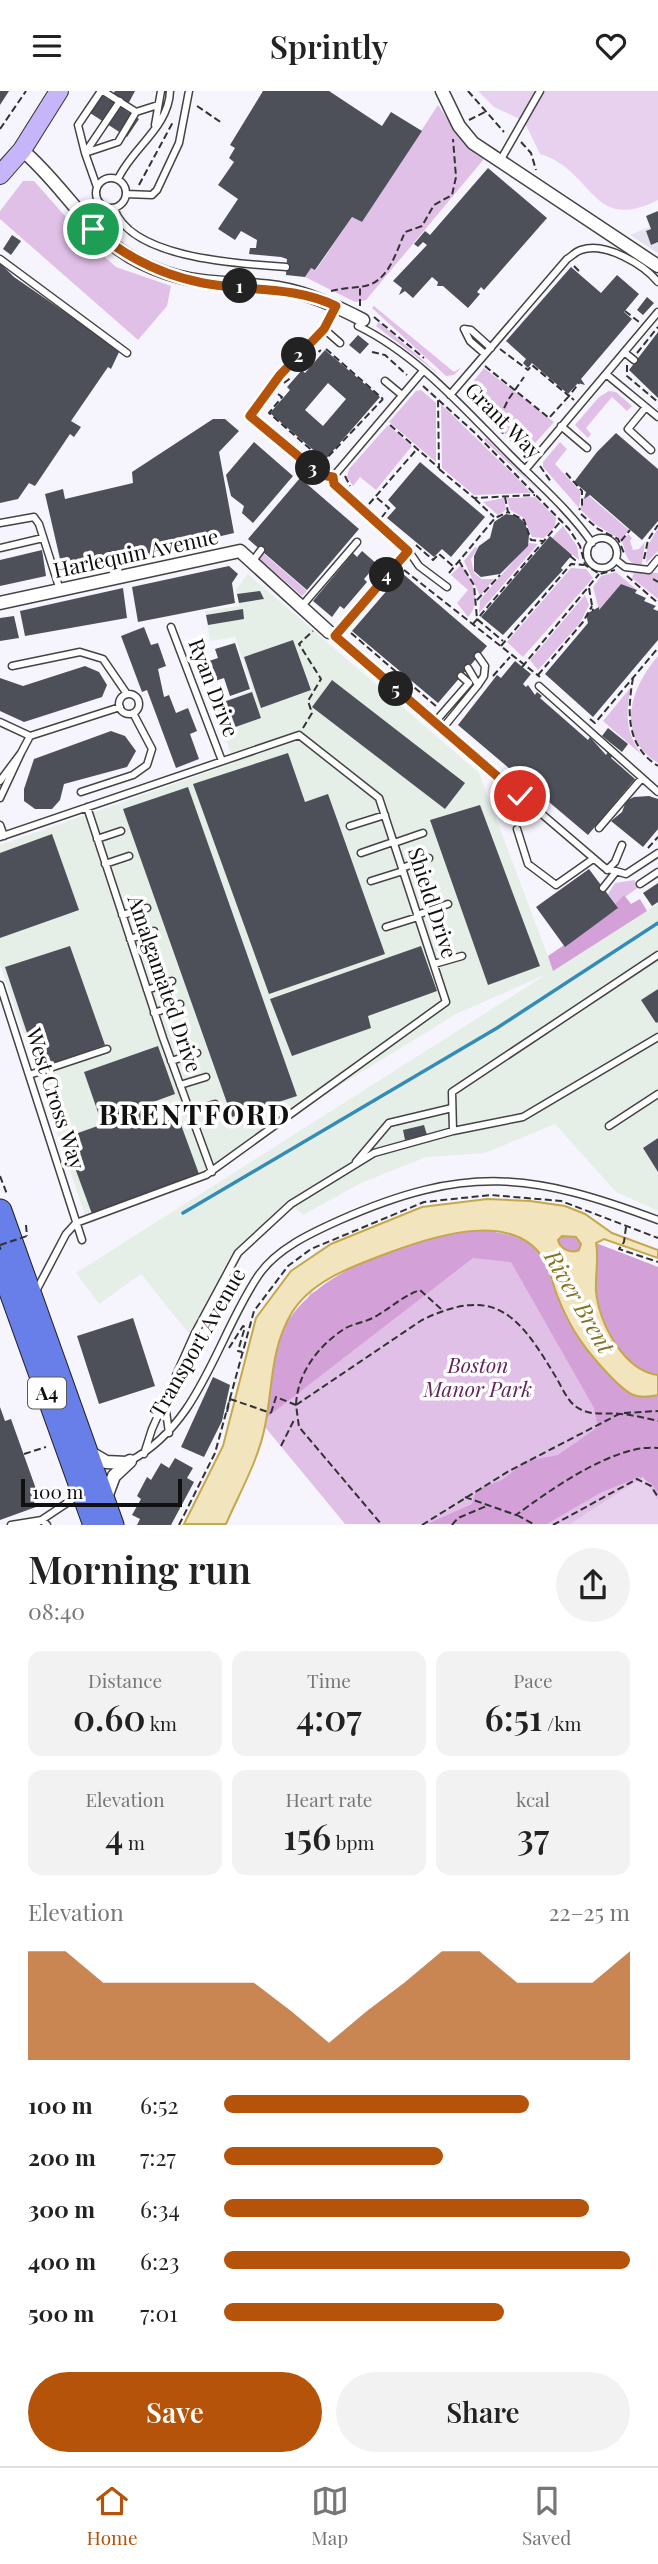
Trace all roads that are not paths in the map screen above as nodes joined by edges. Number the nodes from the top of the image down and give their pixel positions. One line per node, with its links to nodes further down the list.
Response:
1 (59, 91): 12 (main road)
2 (102, 91): 8 (lane); 13 (lane)
3 (160, 91): 9 (lane)
4 (170, 91): 11 (lane)
5 (189, 91): 18 (lane)
6 (442, 91): 14 (street)
7 (540, 91): 14 (lane)
8 (120, 101): 10 (lane); 13 (lane)
9 (158, 105): 10 (lane); 11 (lane)
10 (136, 113): 13 (lane)
11 (155, 127): 16 (lane)
12 (22, 150): 15 (main road); 24 (street, Grant Way)
13 (85, 153): 17 (lane)
14 (500, 162): 21 (street)
15 (0, 175)
16 (118, 179): 17 (lane); 18 (lane)
17 (97, 187): 19 (lane)
18 (127, 194): 19 (lane)
19 (114, 208): 22 (lane)
20 (0, 259): 31 (lane)
21 (658, 266)
22 (286, 267)
23 (658, 282): 29 (lane)
24 (339, 308): 26 (street, Grant Way); 27 (lane)
25 (658, 311): 30 (lane)
26 (362, 317): 34 (lane, Grant Way)
27 (324, 329): 28 (lane); 45 (lane)
28 (340, 343)
29 (496, 349): 32 (lane); 32 (lane)
30 (624, 352): 33 (lane); 35 (lane)
31 (127, 353)
32 (487, 357): 38 (lane)
33 (635, 361)
34 (423, 371): 37 (lane); 38 (lane, Grant Way)
35 (606, 374): 39 (lane); 41 (lane)
36 (385, 381): 37 (lane)
37 (402, 395): 45 (lane)
38 (450, 395): 44 (lane, Grant Way)
39 (646, 407): 40 (lane); 43 (lane)
40 (658, 417)
41 (559, 425): 42 (lane); 44 (lane)
42 (587, 449)
43 (651, 450)
44 (525, 470): 49 (lane, Grant Way)
45 (333, 477): 52 (lane)
46 (0, 523): 47 (lane)
47 (43, 538): 50 (lane); 59 (lane)
48 (356, 542): 61 (lane)
49 (592, 543): 55 (lane, Grant Way); 55 (lane, Grant Way)
50 (0, 548)
51 (261, 550): 54 (lane)
52 (408, 551): 56 (lane); 58 (lane)
53 (658, 559): 55 (lane)
54 (252, 562): 59 (street, Harlequin Avenue); 61 (street, Harlequin Avenue)
55 (620, 564)
56 (384, 577): 57 (lane); 62 (lane)
57 (392, 584)
58 (447, 587)
59 (60, 590): 60 (street, Harlequin Avenue)
60 (0, 603)
61 (302, 607): 65 (street, Harlequin Avenue)
62 (354, 613): 63 (lane); 65 (lane)
63 (362, 620)
64 (170, 627): 80 (lane, Ryan Drive)
65 (332, 634): 76 (lane, Harlequin Avenue)
66 (478, 656): 70 (lane)
67 (12, 666): 72 (lane)
68 (468, 668): 70 (lane)
69 (461, 676): 76 (lane)
70 (478, 685): 77 (lane)
71 (538, 686): 81 (lane)
72 (127, 694): 73 (lane); 74 (lane)
73 (120, 707): 74 (lane); 78 (lane)
74 (133, 713): 83 (lane)
75 (0, 722): 78 (lane)
76 (435, 722): 77 (lane, Harlequin Avenue)
77 (442, 729): 102 (lane, Harlequin Avenue)
78 (30, 736): 79 (lane)
79 (21, 753): 82 (lane); 85 (lane)
80 (222, 761): 86 (lane); 87 (lane, Shield Drive)
81 (642, 778): 84 (lane); 90 (lane)
82 (0, 781)
83 (80, 792)
84 (658, 792)
85 (0, 797)
86 (87, 807): 94 (lane); 95 (lane, Amalgamated Drive)
87 (385, 815): 89 (lane); 96 (lane, Shield Drive)
88 (0, 825): 94 (lane)
89 (350, 826)
90 (599, 828)
91 (517, 829): 102 (lane)
92 (121, 831): 95 (lane)
93 (424, 833): 96 (lane)
94 (2, 836)
95 (97, 839): 103 (lane, Amalgamated Drive)
96 (394, 843): 98 (lane); 104 (lane, Shield Drive)
97 (622, 845): 105 (lane)
98 (361, 853)
99 (658, 853): 107 (lane)
100 (129, 856): 103 (lane)
101 (429, 858): 104 (lane)
102 (593, 859): 105 (lane, Harlequin Avenue)
103 (106, 864): 113 (lane, Amalgamated Drive)
104 (402, 870): 108 (lane); 114 (lane, Shield Drive)
105 (607, 870): 107 (lane, Harlequin Avenue)
106 (658, 872): 109 (lane)
107 (615, 873): 110 (lane)
108 (372, 881)
109 (640, 884)
110 (603, 888)
111 (448, 904): 114 (lane)
112 (147, 908): 113 (lane)
113 (122, 915): 117 (lane, Amalgamated Drive)
114 (418, 916): 115 (lane); 120 (lane, Shield Drive)
115 (386, 927)
116 (154, 931): 117 (lane)
117 (130, 939): 123 (lane, Amalgamated Drive)
118 (658, 954): 135 (lane)
119 (462, 956): 120 (lane)
120 (434, 964): 140 (lane, Shield Drive)
121 (172, 981): 123 (lane)
122 (0, 985): 130 (lane, West Cross Way)
123 (147, 990): 125 (lane, Amalgamated Drive)
124 (180, 1005): 125 (lane)
125 (154, 1013): 129 (lane, Amalgamated Drive)
126 (658, 1037): 138 (lane)
127 (107, 1049): 130 (lane)
128 (197, 1053): 129 (lane)
129 (171, 1061): 132 (lane, Amalgamated Drive)
130 (29, 1075): 143 (lane, West Cross Way)
131 (206, 1077): 132 (lane)
132 (180, 1085): 136 (lane, Amalgamated Drive)
133 (658, 1094): 137 (lane)
134 (215, 1104): 136 (lane)
135 (452, 1108): 138 (lane); 139 (lane)
136 (190, 1111): 140 (lane, Amalgamated Drive)
137 (609, 1126)
138 (453, 1131): 139 (lane)
139 (354, 1165): 147 (lane)
140 (212, 1172): 143 (lane, Shield Drive)
141 (4, 1206): 146 (highway, A4)
142 (658, 1220): 148 (lane, Transport Avenue)
143 (76, 1223): 144 (lane, West Cross Way); 146 (lane)
144 (82, 1240)
145 (0, 1261): 146 (highway, A4)
146 (17, 1301): 149 (highway, A4); 152 (highway, A4)
147 (164, 1402): 148 (lane); 150 (lane)
148 (169, 1433): 150 (lane, Transport Avenue)
149 (84, 1446): 151 (street); 153 (highway, A4)
150 (144, 1454): 151 (lane, Transport Avenue)
151 (130, 1461): 153 (street, Transport Avenue)
152 (83, 1493): 153 (highway, A4); 154 (lane)
153 (104, 1519)
154 (45, 1522): 155 (lane); 156 (lane)
155 (11, 1524)
156 (34, 1524)

